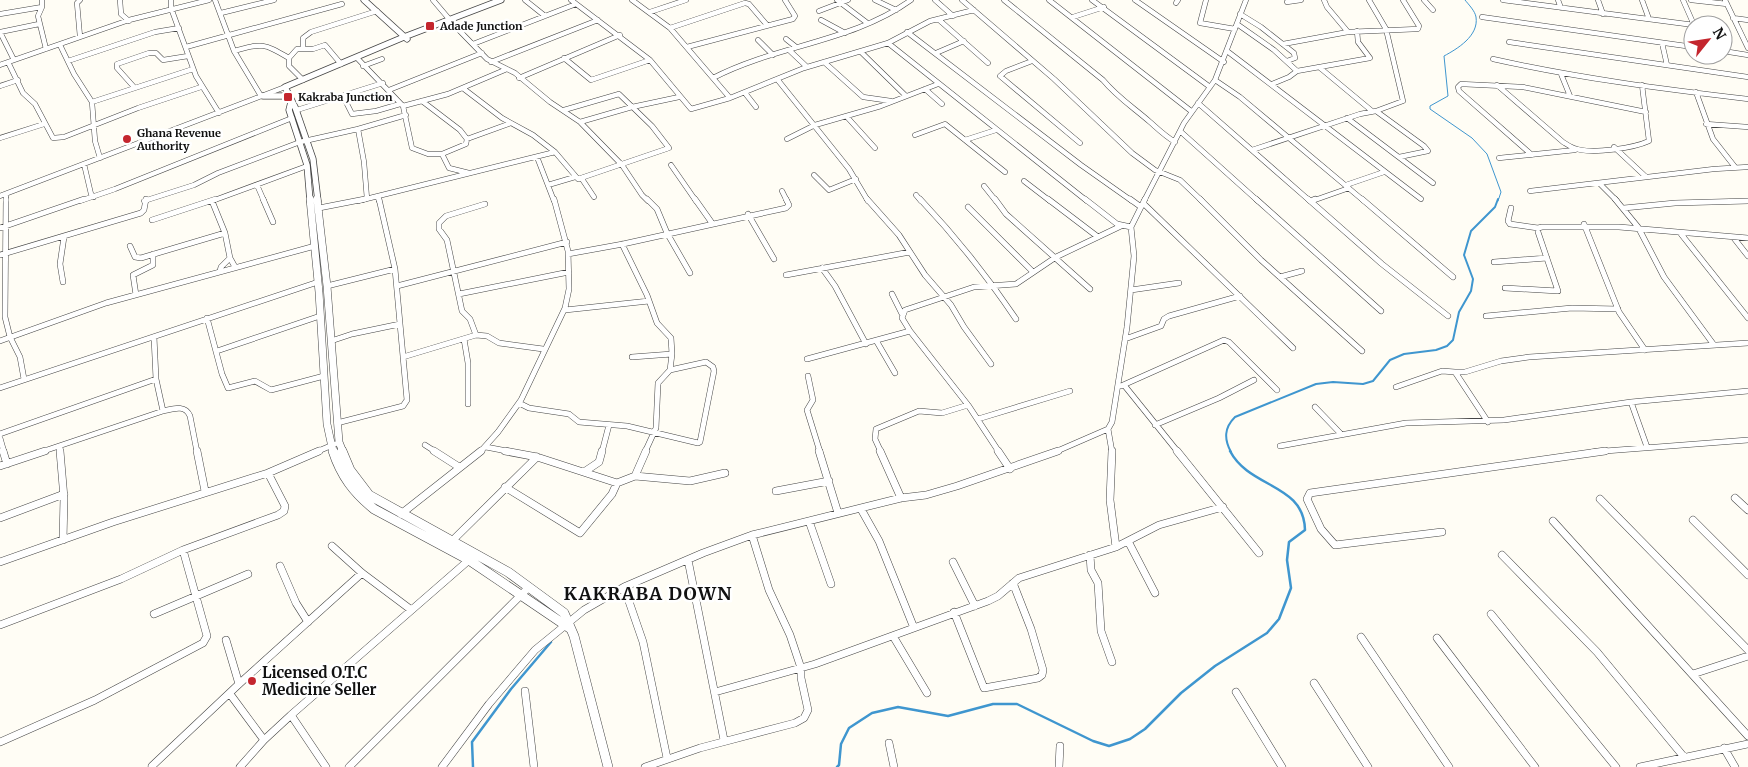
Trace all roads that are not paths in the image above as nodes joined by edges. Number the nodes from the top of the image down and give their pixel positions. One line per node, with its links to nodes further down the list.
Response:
1 (42, 0): 48 (street)
2 (80, 0): 91 (street)
3 (120, 0): 74 (street)
4 (171, 0): 50 (street)
5 (209, 0): 50 (street)
6 (215, 0): 61 (street)
7 (274, 0): 61 (street)
8 (364, 0): 55 (street)
9 (433, 0): 75 (street)
10 (501, 0): 75 (street)
11 (507, 0): 75 (street)
12 (525, 0): 64 (street)
13 (572, 0): 46 (street)
14 (632, 0): 57 (street)
15 (686, 0): 57 (street)
16 (732, 0): 47 (street)
17 (785, 0): 79 (street)
18 (848, 0): 41 (street)
19 (875, 0): 52 (street)
20 (911, 0): 52 (street)
21 (935, 0): 65 (street)
22 (962, 0): 53 (street)
23 (1013, 0): 42 (street)
24 (1049, 0): 67 (street)
25 (1092, 0): 49 (street)
26 (1134, 0): 132 (street)
27 (1206, 0): 80 (street)
28 (1246, 0): 59 (street)
29 (1301, 0): 43 (street)
30 (1324, 0): 88 (street)
31 (1368, 0): 83 (street)
32 (1402, 0): 83 (street)
33 (1424, 0): 54 (street)
34 (1503, 0): 51 (street)
35 (1538, 0): 51 (street)
36 (1558, 0): 51 (street)
37 (1598, 0): 60 (street)
38 (1642, 0): 72 (street)
39 (1683, 0): 62 (street)
40 (1691, 0): 44 (street)
41 (838, 1): 56 (street); 76 (street)
42 (1005, 1): 211 (street)
43 (1287, 2)
44 (1726, 2): 63 (street)
45 (342, 4): 89 (street)
46 (576, 4): 64 (street); 70 (street)
47 (739, 4): 79 (street); 82 (street)
48 (42, 7): 58 (street); 77 (street)
49 (1104, 7): 67 (street); 161 (street)
50 (171, 8): 74 (street); 81 (street)
51 (1561, 8): 60 (street)
52 (896, 10): 76 (street)
53 (974, 10): 65 (street); 127 (street)
54 (1434, 10)
55 (377, 11): 92 (street); 106 (street)
56 (820, 11)
57 (650, 12): 82 (street)
58 (0, 14)
59 (1240, 14): 80 (street); 100 (street)
60 (1603, 14): 72 (street)
61 (222, 15): 89 (street)
62 (1690, 15)
63 (1732, 15)
64 (545, 16): 99 (street)
65 (954, 16): 69 (street)
66 (1482, 16): 97 (street)
67 (1072, 17): 186 (street)
68 (1733, 18): 73 (street); 107 (street)
69 (938, 19): 87 (street); 95 (street)
70 (598, 20): 90 (street); 130 (street)
71 (821, 20): 86 (street)
72 (1648, 20): 78 (street)
73 (1748, 20)
74 (129, 21): 91 (street)
75 (451, 21): 92 (street); 99 (street)
76 (866, 22): 86 (street)
77 (39, 24): 85 (street); 108 (street)
78 (1683, 24)
79 (767, 25): 103 (street)
80 (1236, 26): 110 (street); 128 (street)
81 (179, 28): 104 (street); 126 (street)
82 (670, 28): 103 (street)
83 (1386, 30): 84 (street); 185 (street)
84 (1357, 31): 88 (street); 139 (street)
85 (0, 32): 123 (street)
86 (845, 32): 105 (street)
87 (906, 32): 98 (street); 114 (street)
88 (1348, 32): 100 (street)
89 (229, 34): 104 (street); 111 (street)
90 (620, 35): 120 (street); 125 (street)
91 (80, 37): 101 (street)
92 (405, 38): 124 (street); 134 (street)
93 (786, 39): 105 (street)
94 (758, 40): 116 (street)
95 (964, 41): 114 (street); 133 (street)
96 (1509, 42): 136 (street)
97 (1662, 42): 102 (street); 136 (street)
98 (888, 43): 112 (street); 153 (street)
99 (474, 44): 113 (street)
100 (1283, 44): 128 (street)
101 (60, 45): 108 (street); 126 (street)
102 (1683, 45)
103 (687, 46): 147 (street)
104 (186, 47): 118 (street)
105 (796, 47): 109 (street)
106 (303, 48): 119 (street); 134 (street)
107 (1748, 48)
108 (46, 49): 123 (street)
109 (788, 50): 116 (street); 138 (street)
110 (1227, 51): 132 (street); 154 (street)
111 (234, 52): 119 (street); 167 (street)
112 (861, 52): 131 (street); 169 (street)
113 (482, 53): 130 (street); 164 (street)
114 (936, 53): 259 (street)
115 (1733, 53): 117 (street)
116 (773, 55): 147 (street)
117 (1748, 55)
118 (188, 56): 140 (street); 158 (street)
119 (288, 58): 150 (street)
120 (564, 58): 125 (street); 146 (street)
121 (382, 59): 137 (street)
122 (1493, 59): 144 (street)
123 (14, 60): 129 (street)
124 (358, 60): 137 (street); 141 (street)
125 (650, 60): 171 (street)
126 (68, 61): 177 (street)
127 (1032, 61): 212 (street); 231 (street)
128 (1287, 61): 143 (street)
129 (8, 62): 135 (street); 149 (street)
130 (491, 62): 142 (street)
131 (824, 62): 138 (street); 176 (street)
132 (1224, 62): 151 (street)
133 (988, 63)
134 (340, 64): 141 (street)
135 (0, 65)
136 (1668, 65): 145 (street)
137 (363, 66): 152 (street)
138 (807, 67): 148 (street)
139 (1319, 67): 143 (street); 185 (street)
140 (192, 69): 158 (street); 159 (street)
141 (330, 69): 150 (street)
142 (506, 69): 146 (street); 162 (street)
143 (1297, 71): 154 (street)
144 (1561, 74): 156 (street); 170 (street)
145 (1748, 76)
146 (519, 78): 184 (street)
147 (713, 78): 172 (street)
148 (777, 79): 165 (street); 197 (street)
149 (18, 80): 157 (street); 195 (street)
150 (303, 80): 160 (street)
151 (1215, 80): 161 (street); 206 (street)
152 (383, 84): 164 (street); 168 (street)
153 (938, 84): 163 (street); 202 (street)
154 (1272, 84): 199 (street)
155 (1496, 85): 170 (street); 216 (street); 219 (street)
156 (1642, 85): 166 (street); 187 (street)
157 (0, 86)
158 (134, 87): 177 (street)
159 (201, 87): 188 (street); 198 (street)
160 (285, 87): 167 (street); 173 (street)
161 (1210, 87): 178 (street)
162 (464, 89): 175 (street); 194 (street)
163 (925, 89): 169 (street); 179 (street)
164 (390, 90): 180 (street)
165 (745, 92): 172 (street); 182 (street)
166 (1696, 92): 174 (street); 196 (street)
167 (262, 96): 173 (street); 188 (street)
168 (343, 96): 180 (street); 183 (street)
169 (906, 96): 176 (street)
170 (1570, 96): 187 (street)
171 (680, 97): 172 (street); 181 (street)
172 (730, 98)
173 (290, 99): 183 (street); 191 (street)
174 (1748, 99)
175 (422, 101): 180 (street); 207 (street)
176 (894, 101): 190 (street)
177 (92, 102): 198 (street)
178 (1198, 103): 186 (street); 215 (street)
179 (942, 104)
180 (402, 105): 189 (street)
181 (632, 107): 184 (street); 193 (street); 225 (street)
182 (756, 108)
183 (297, 110): 210 (street)
184 (564, 110): 193 (street)
185 (1374, 111): 192 (street); 220 (street)
186 (1191, 112): 203 (street)
187 (1646, 112): 214 (street)
188 (219, 113): 221 (street)
189 (406, 116): 201 (street); 218 (street)
190 (847, 117): 197 (street); 213 (street)
191 (292, 118): 210 (street); 250 (street)
192 (1347, 118): 199 (street); 220 (street)
193 (580, 122): 225 (street)
194 (511, 123): 207 (street); 217 (street)
195 (44, 124): 198 (street); 205 (street)
196 (1706, 124): 200 (street); 228 (street)
197 (815, 125): 208 (street); 238 (street)
198 (93, 126): 221 (street)
199 (1325, 126): 206 (street); 232 (street)
200 (1748, 127)
201 (358, 129): 210 (street); 253 (street)
202 (996, 130): 209 (street); 269 (street)
203 (1180, 131): 211 (street); 324 (street)
204 (915, 135): 209 (street)
205 (0, 138)
206 (1289, 138): 215 (street); 245 (street)
207 (467, 139): 218 (street)
208 (787, 139)
209 (965, 140): 230 (street)
210 (304, 141): 227 (street); 261 (street); 277 (street)
211 (1174, 142): 231 (street)
212 (1080, 143)
213 (875, 148)
214 (1614, 148): 216 (street); 235 (street)
215 (1252, 150): 255 (street)
216 (1577, 150): 219 (street)
217 (555, 152): 222 (street); 236 (street)
218 (442, 154): 233 (street)
219 (1532, 155): 223 (street)
220 (1399, 157): 240 (street)
221 (100, 158): 224 (street)
222 (537, 158): 233 (street); 243 (street)
223 (1500, 158)
224 (84, 164): 248 (street); 250 (street)
225 (622, 165): 237 (street); 275 (street)
226 (671, 165): 267 (street)
227 (308, 166): 242 (street); 284 (street)
228 (1734, 167): 229 (street); 235 (street)
229 (1748, 167)
230 (1005, 172)
231 (1160, 172): 259 (street); 305 (street)
232 (1384, 172): 245 (street); 254 (street)
233 (472, 174): 251 (street)
234 (814, 175): 238 (street)
235 (1645, 176): 241 (street)
236 (575, 177): 237 (street); 243 (street)
237 (582, 179): 252 (street)
238 (856, 179): 285 (street)
239 (1024, 181): 278 (street)
240 (1433, 183)
241 (1599, 183): 247 (street); 263 (street)
242 (257, 185): 257 (street); 266 (street)
243 (548, 185): 281 (street)
244 (984, 186): 290 (street)
245 (1347, 186): 255 (street); 306 (street)
246 (782, 191): 264 (street)
247 (1530, 191)
248 (3, 195): 270 (street)
249 (916, 195): 310 (street)
250 (94, 197): 270 (street)
251 (378, 197): 253 (street); 297 (street)
252 (594, 197)
253 (367, 199): 261 (street)
254 (1421, 199)
255 (1311, 201): 327 (street)
256 (1748, 201): 263 (street)
257 (212, 202): 265 (street); 274 (street)
258 (485, 204): 300 (street)
259 (1142, 205): 271 (street); 319 (street)
260 (968, 207): 302 (street)
261 (319, 208): 311 (street)
262 (1511, 208): 273 (street)
263 (1624, 208): 272 (street)
264 (748, 214): 267 (street); 293 (street)
265 (152, 220)
266 (273, 222)
267 (712, 223): 275 (street)
268 (1584, 224): 272 (street); 273 (street); 322 (street)
269 (1121, 226): 271 (street); 278 (street)
270 (3, 227): 286 (street)
271 (1131, 227): 315 (street)
272 (1638, 227): 276 (street); 344 (street)
273 (1538, 228): 292 (street)
274 (225, 233): 287 (street); 291 (street)
275 (667, 233): 282 (street); 303 (street)
276 (1681, 234): 279 (street); 330 (street)
277 (64, 237): 286 (street); 307 (street)
278 (1098, 237): 290 (street)
279 (1733, 237): 280 (street); 289 (street)
280 (1748, 238)
281 (567, 242): 288 (street); 300 (street)
282 (622, 244): 288 (street); 321 (street)
283 (130, 246): 287 (street)
284 (315, 246): 295 (street); 308 (street)
285 (910, 252): 296 (street); 320 (street)
286 (3, 254): 335 (street)
287 (153, 254): 318 (street)
288 (568, 254): 301 (street)
289 (1748, 256)
290 (1056, 257): 302 (street); 314 (street)
291 (230, 258): 295 (street); 299 (street)
292 (1547, 258): 294 (street); 313 (street)
293 (774, 259)
294 (1494, 262)
295 (235, 267): 299 (street)
296 (822, 268): 304 (street); 343 (street)
297 (395, 269): 311 (street); 312 (street)
298 (1302, 270): 305 (street)
299 (220, 271): 318 (street)
300 (455, 271): 312 (street); 316 (street)
301 (569, 272): 316 (street); 323 (street)
302 (1033, 272): 310 (street)
303 (690, 273)
304 (786, 276)
305 (1280, 277): 349 (street)
306 (1453, 277)
307 (62, 282)
308 (318, 282): 326 (street); 329 (street)
309 (1179, 283): 315 (street)
310 (992, 285): 320 (street); 331 (street)
311 (327, 286): 340 (street)
312 (397, 286): 332 (street)
313 (1506, 288)
314 (1090, 289)
315 (1131, 290): 338 (street)
316 (459, 294): 334 (street)
317 (892, 294): 325 (street)
318 (136, 295): 335 (street)
319 (1240, 296): 338 (street); 345 (street)
320 (944, 297): 325 (street); 354 (street)
321 (649, 301): 323 (street); 350 (street)
322 (1618, 309): 328 (street); 347 (street)
323 (565, 310): 346 (street)
324 (1381, 311)
325 (902, 314): 333 (street)
326 (320, 316): 348 (street); 358 (street)
327 (1448, 316)
328 (1486, 316)
329 (207, 318): 336 (street); 348 (street)
330 (1748, 318)
331 (1016, 319)
332 (400, 324): 340 (street); 351 (street)
333 (910, 331): 341 (street); 372 (street)
334 (476, 335): 337 (street); 346 (street)
335 (10, 337): 339 (street); 360 (street)
336 (154, 337): 360 (street); 361 (street)
337 (464, 339): 351 (street); 371 (street)
338 (1125, 339): 363 (street)
339 (0, 341)
340 (330, 341): 377 (street)
341 (877, 342): 343 (street); 357 (street)
342 (1748, 343): 344 (street)
343 (866, 344): 353 (street)
344 (1714, 345): 347 (street)
345 (1293, 348)
346 (544, 350): 370 (street)
347 (1645, 350): 356 (street)
348 (217, 351): 358 (street)
349 (1362, 352)
350 (672, 354): 352 (street); 355 (street)
351 (403, 357): 377 (street)
352 (632, 357)
353 (807, 360)
354 (991, 364)
355 (670, 370): 381 (street); 381 (street)
356 (1454, 372): 364 (street); 376 (street)
357 (895, 373)
358 (324, 376): 388 (street)
359 (808, 376): 401 (street)
360 (24, 379): 365 (street)
361 (156, 379): 374 (street); 382 (street)
362 (1254, 380): 378 (street)
363 (1120, 386): 366 (street); 378 (street); 380 (street)
364 (1396, 387)
365 (0, 388)
366 (1277, 390)
367 (1070, 391): 375 (street)
368 (1748, 391): 369 (street)
369 (1631, 402): 376 (street); 392 (street)
370 (519, 403): 379 (street); 390 (street)
371 (468, 404)
372 (968, 405): 375 (street); 407 (street)
373 (1316, 407): 383 (street)
374 (163, 411): 389 (street); 405 (street)
375 (978, 419): 396 (street)
376 (1488, 422): 383 (street)
377 (337, 423): 386 (street)
378 (1155, 425): 410 (street)
379 (609, 426): 381 (street); 397 (street)
380 (1108, 429): 396 (street); 425 (street)
381 (654, 432): 400 (street)
382 (0, 434)
383 (1341, 434): 391 (street)
384 (0, 438): 394 (street)
385 (1748, 440): 392 (street)
386 (339, 442): 388 (street); 414 (street)
387 (425, 444): 395 (street)
388 (331, 445): 398 (street); 430 (street)
389 (60, 446): 394 (street); 406 (street)
390 (486, 446): 393 (street); 395 (street)
391 (1280, 446)
392 (1647, 446): 419 (street)
393 (537, 457): 397 (street); 403 (street)
394 (3, 465)
395 (459, 467): 414 (street)
396 (1010, 469): 407 (street)
397 (584, 472): 402 (street)
398 (268, 473): 405 (street); 426 (street)
399 (725, 473): 400 (street)
400 (635, 476): 402 (street)
401 (829, 481): 404 (street); 413 (street)
402 (617, 482): 403 (street)
403 (504, 487): 422 (street)
404 (776, 490)
405 (205, 491): 421 (street)
406 (64, 494): 415 (street); 421 (street)
407 (901, 498): 411 (street)
408 (1735, 498): 412 (street)
409 (1600, 499): 458 (street)
410 (1223, 507): 423 (street); 427 (street)
411 (861, 508): 413 (street); 453 (street)
412 (1748, 510)
413 (838, 513): 417 (street)
414 (400, 514): 422 (street)
415 (0, 518)
416 (1693, 520): 437 (street)
417 (809, 521): 420 (street); 439 (street)
418 (1553, 521): 462 (street)
419 (1442, 532)
420 (752, 535): 431 (street); 461 (street)
421 (63, 540): 432 (street)
422 (452, 541): 440 (street)
423 (1128, 541): 425 (street); 442 (street)
424 (332, 546): 435 (street)
425 (1116, 548): 428 (street)
426 (184, 550): 444 (street); 451 (street)
427 (1259, 553)
428 (1090, 555): 438 (street); 460 (street)
429 (1502, 555): 479 (street)
430 (470, 560): 443 (street); 446 (street)
431 (688, 560): 441 (street); 466 (street)
432 (0, 562)
433 (953, 562): 445 (street)
434 (280, 566): 450 (street)
435 (362, 573): 446 (street); 450 (street)
436 (248, 574): 444 (street)
437 (1748, 576)
438 (1013, 583): 445 (street); 447 (street)
439 (831, 584)
440 (529, 587): 443 (street); 452 (street)
441 (624, 587): 452 (street); 480 (street)
442 (1155, 593)
443 (522, 594): 452 (street); 485 (street)
444 (196, 596): 448 (street); 474 (street)
445 (974, 606): 447 (street)
446 (410, 609): 470 (street)
447 (954, 612): 453 (street)
448 (154, 614)
449 (1491, 614): 496 (street)
450 (308, 622): 463 (street)
451 (0, 625)
452 (568, 625): 486 (street); 488 (street)
453 (914, 628): 454 (street)
454 (893, 636): 461 (street); 468 (street)
455 (1361, 637): 494 (street)
456 (1437, 638): 495 (street)
457 (226, 640): 463 (street)
458 (1748, 650)
459 (1748, 656): 462 (street)
460 (1112, 662)
461 (802, 668): 466 (street); 473 (street)
462 (1693, 674): 471 (street)
463 (239, 684): 469 (street)
464 (1314, 684): 493 (street)
465 (525, 691): 487 (street)
466 (715, 692): 473 (street)
467 (1236, 692): 492 (street)
468 (927, 693)
469 (230, 694): 472 (street); 482 (street)
470 (291, 715): 472 (street); 484 (street)
471 (1748, 736)
472 (264, 740): 483 (street)
473 (724, 740): 480 (street)
474 (0, 742)
475 (889, 743): 490 (street)
476 (1748, 744): 478 (street)
477 (1060, 746): 491 (street)
478 (1724, 748): 479 (street); 498 (street)
479 (1684, 757): 481 (street)
480 (667, 758): 489 (street)
481 (1663, 764): 497 (street)
482 (152, 766)
483 (240, 767)
484 (326, 767)
485 (349, 767)
486 (442, 767)
487 (534, 767)
488 (608, 767)
489 (645, 767)
490 (894, 767)
491 (1059, 767)
492 (1282, 767)
493 (1368, 767)
494 (1449, 767)
495 (1535, 767)
496 (1616, 767)
497 (1640, 767)
498 (1735, 767)

